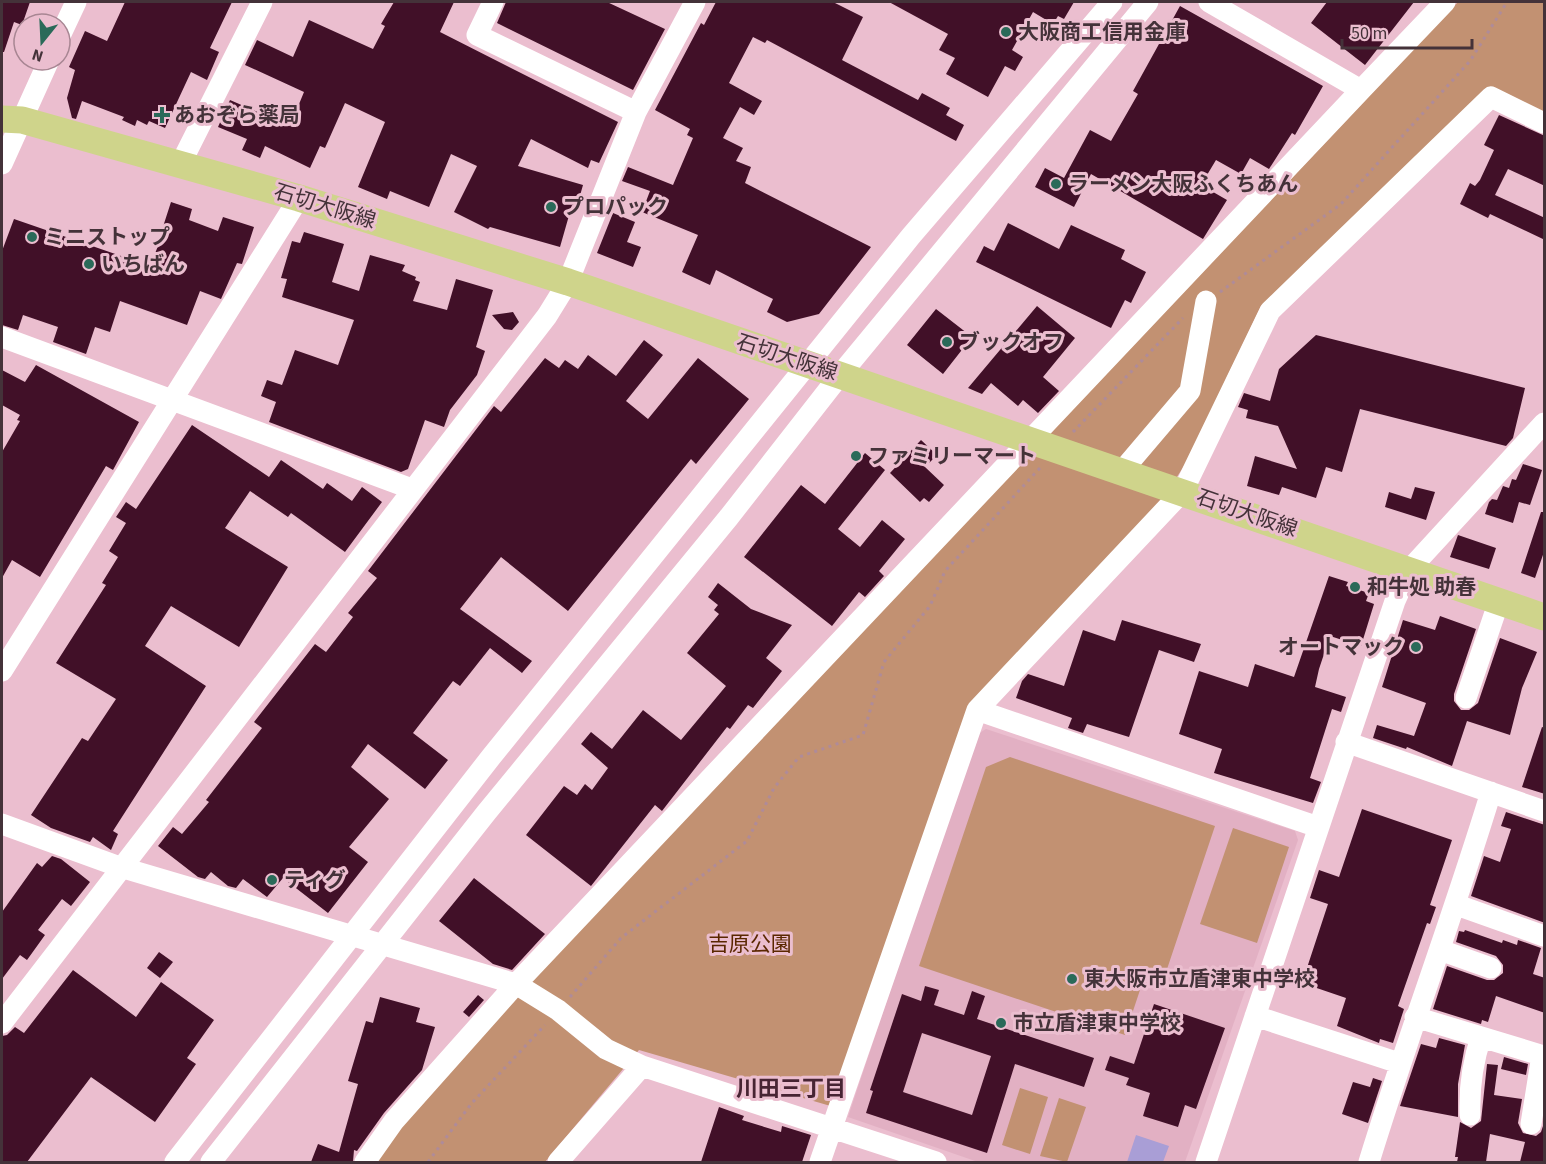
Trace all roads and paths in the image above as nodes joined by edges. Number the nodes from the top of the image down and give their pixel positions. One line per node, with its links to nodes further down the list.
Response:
1 (262, 2): 15 (street)
2 (493, 2): 11 (street)
3 (695, 2): 11 (street)
4 (1112, 2): 20 (street)
5 (1148, 2): 21 (street)
6 (1209, 2): 10 (street)
7 (1445, 2): 10 (street)
8 (1507, 2): 18 (path)
9 (40, 72): 12 (street)
10 (1361, 90): 25 (street)
11 (636, 112): 17 (street)
12 (8, 116): 14 (street); 15 (main road, 石切大阪線)
13 (1545, 123): 29 (street)
14 (2, 164)
15 (180, 165): 16 (main road, 石切大阪線)
16 (299, 198): 17 (main road, 石切大阪線); 22 (street)
17 (568, 282): 20 (main road, 石切大阪線); 28 (street)
18 (1206, 301): 23 (path); 26 (street)
19 (2, 337): 22 (street)
20 (808, 365): 21 (main road, 石切大阪線); 43 (street)
21 (840, 375): 25 (main road, 石切大阪線); 45 (street)
22 (172, 399): 28 (street); 33 (street)
23 (1092, 412)
24 (1540, 434): 30 (street)
25 (1030, 440): 26 (main road, 石切大阪線); 48 (street)
26 (1122, 471): 29 (main road, 石切大阪線)
27 (1025, 484): 49 (path)
28 (412, 489): 41 (street)
29 (1183, 491): 30 (main road, 石切大阪線); 35 (street)
30 (1409, 570): 31 (main road, 石切大阪線); 36 (street)
31 (1499, 601): 32 (main road, 石切大阪線); 34 (street)
32 (1545, 617)
33 (2, 671)
34 (1466, 698)
35 (977, 710): 40 (street); 59 (street)
36 (1346, 742): 37 (street); 40 (street)
37 (1491, 792): 38 (street); 42 (street)
38 (1545, 811)
39 (2, 824): 41 (street)
40 (1318, 827): 50 (street)
41 (120, 867): 43 (street); 52 (street)
42 (1457, 905): 44 (street); 46 (street)
43 (354, 936): 45 (street); 60 (street)
44 (1545, 936)
45 (384, 944): 48 (street); 61 (street)
46 (1440, 950): 47 (street); 51 (street)
47 (1491, 968)
48 (516, 984): 49 (street); 62 (street)
49 (558, 1010): 56 (street); 63 (path)
50 (1255, 1016): 55 (street); 67 (street)
51 (1415, 1017): 53 (street); 55 (street)
52 (2, 1023)
53 (1481, 1037): 54 (street); 57 (street)
54 (1543, 1056): 58 (street)
55 (1399, 1064): 68 (street)
56 (642, 1066): 59 (street); 64 (street)
57 (1470, 1115)
58 (1531, 1124)
59 (832, 1128): 65 (street); 66 (street)
60 (174, 1162)
61 (212, 1162)
62 (365, 1162)
63 (428, 1162)
64 (558, 1162)
65 (820, 1162)
66 (936, 1162)
67 (1206, 1162)
68 (1369, 1162)

